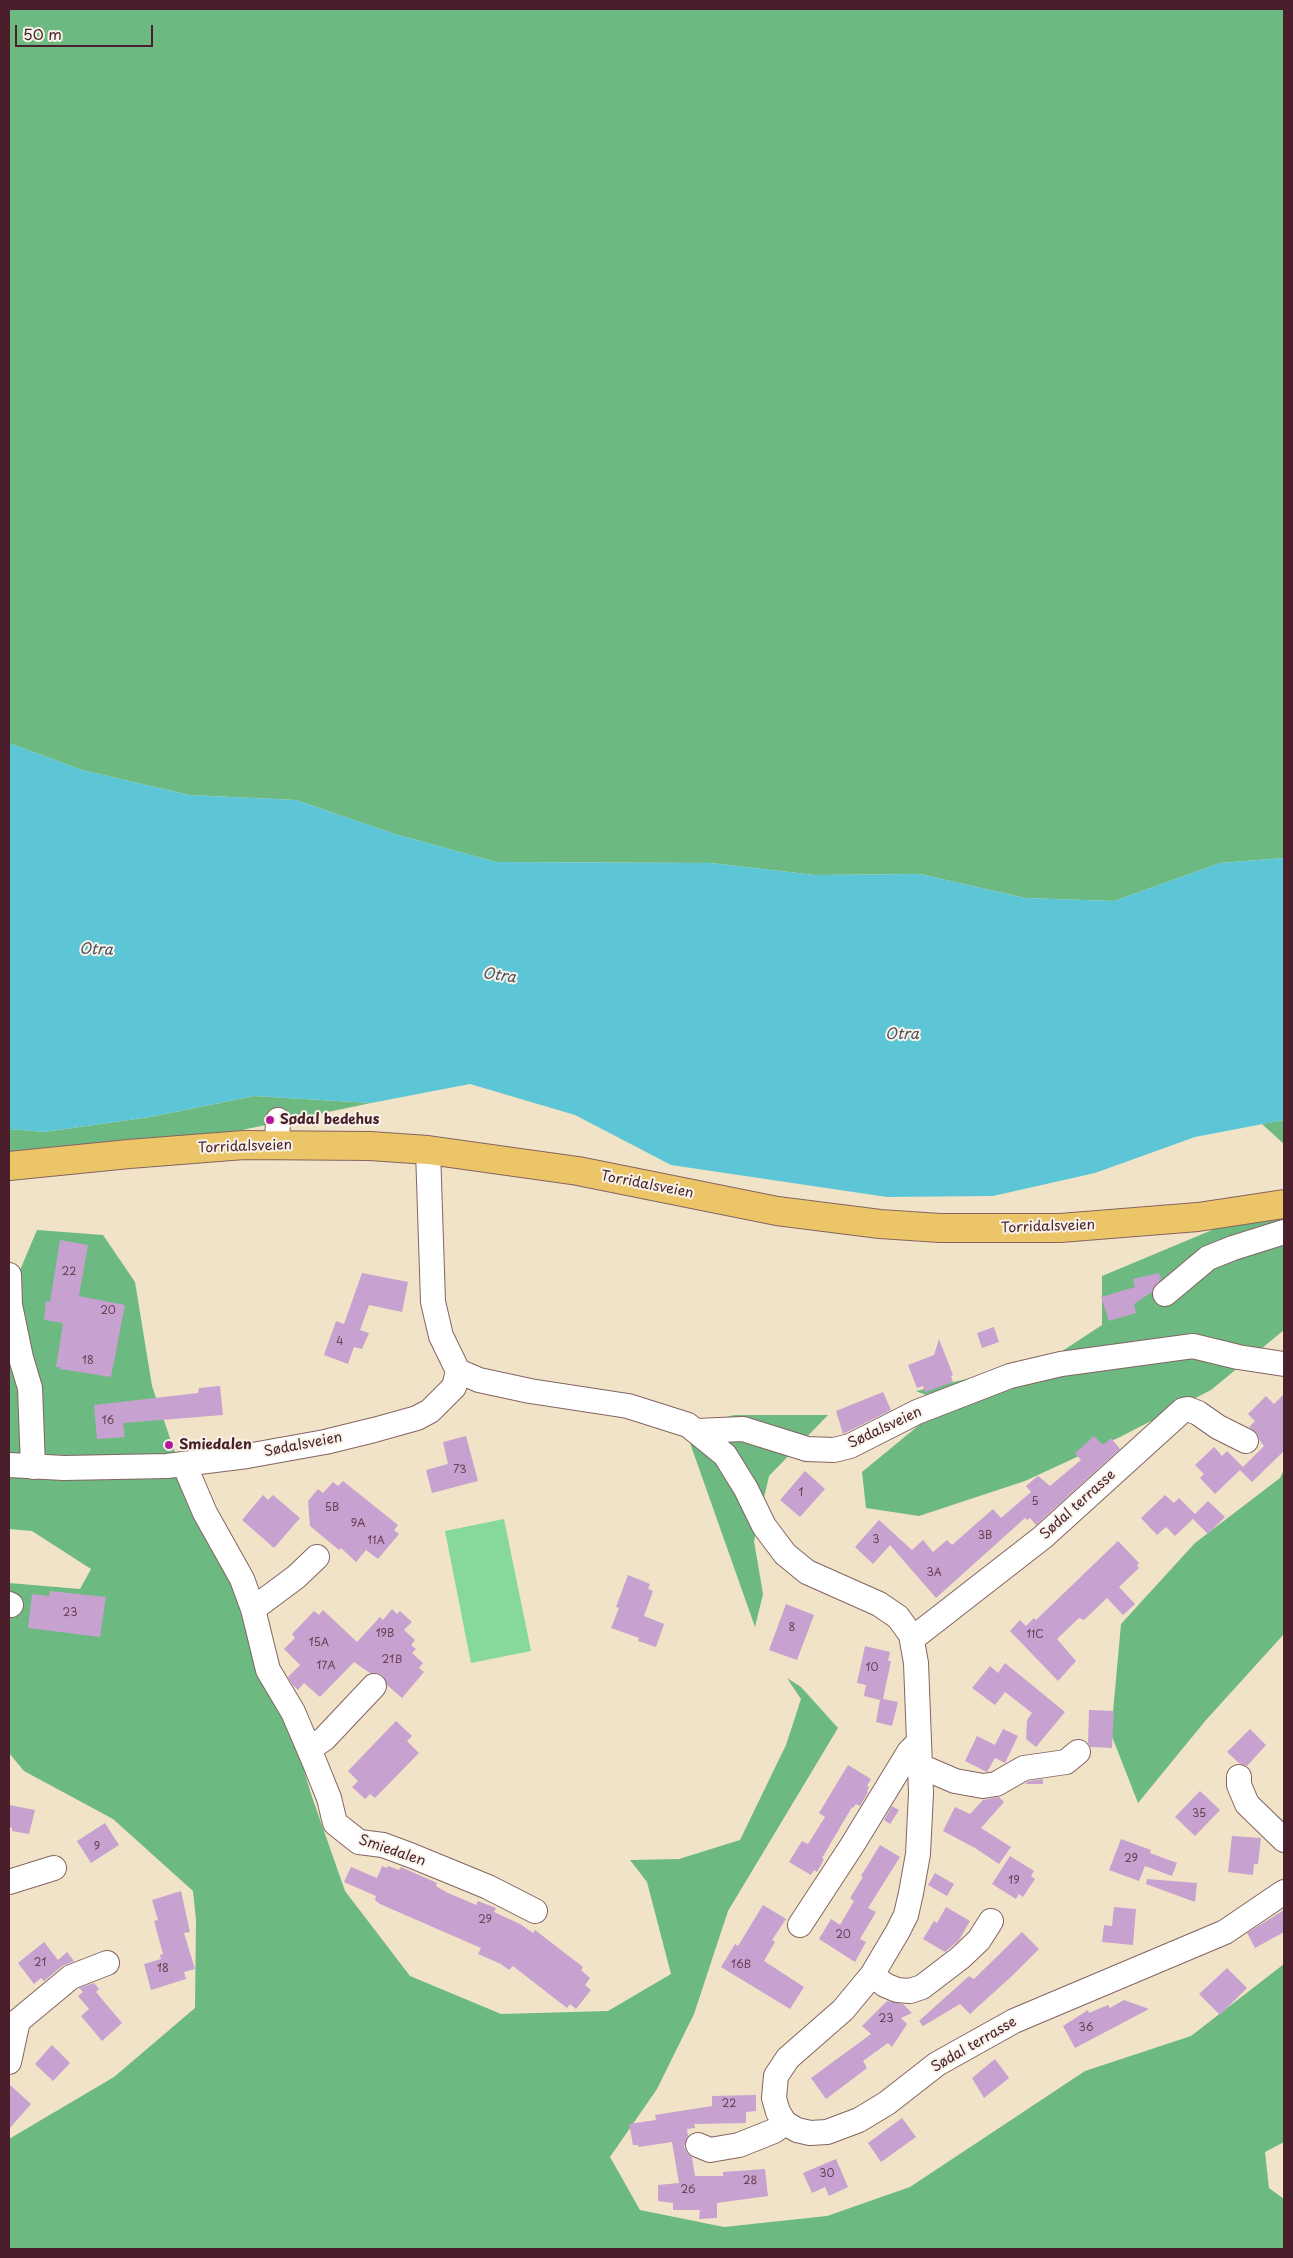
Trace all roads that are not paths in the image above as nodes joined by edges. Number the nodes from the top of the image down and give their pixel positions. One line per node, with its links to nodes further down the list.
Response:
1 (428, 1150): 2 (main road, Torridalsveien); 3 (main road, Torridalsveien); 8 (street)
2 (9, 1166)
3 (1284, 1204)
4 (1284, 1232): 6 (street)
5 (9, 1275): 13 (street)
6 (1165, 1294)
7 (1284, 1364): 9 (street, Sødalsveien)
8 (458, 1371): 9 (street, Sødalsveien); 11 (street, Sødalsveien)
9 (696, 1431): 16 (street)
10 (1246, 1441): 16 (street, Sødal terrasse)
11 (184, 1464): 13 (street, Sødalsveien); 15 (street, Smiedalen)
12 (9, 1465): 13 (street, Sødalsveien)
13 (33, 1467)
14 (317, 1557): 15 (street)
15 (252, 1609): 19 (street, Smiedalen)
16 (912, 1638): 18 (street)
17 (374, 1686): 19 (street)
18 (919, 1742): 21 (street); 29 (street)
19 (309, 1749): 27 (street, Smiedalen)
20 (1078, 1752): 21 (street)
21 (920, 1766): 31 (street)
22 (1239, 1777): 23 (street)
23 (1284, 1840)
24 (54, 1868): 25 (street)
25 (9, 1882)
26 (1284, 1892): 34 (street, Sødal terrasse)
27 (535, 1911)
28 (991, 1921): 31 (street)
29 (800, 1925)
30 (107, 1962): 32 (street)
31 (872, 1975): 34 (street)
32 (13, 2018): 33 (street)
33 (9, 2062)
34 (785, 2122): 35 (street)
35 (698, 2145)

